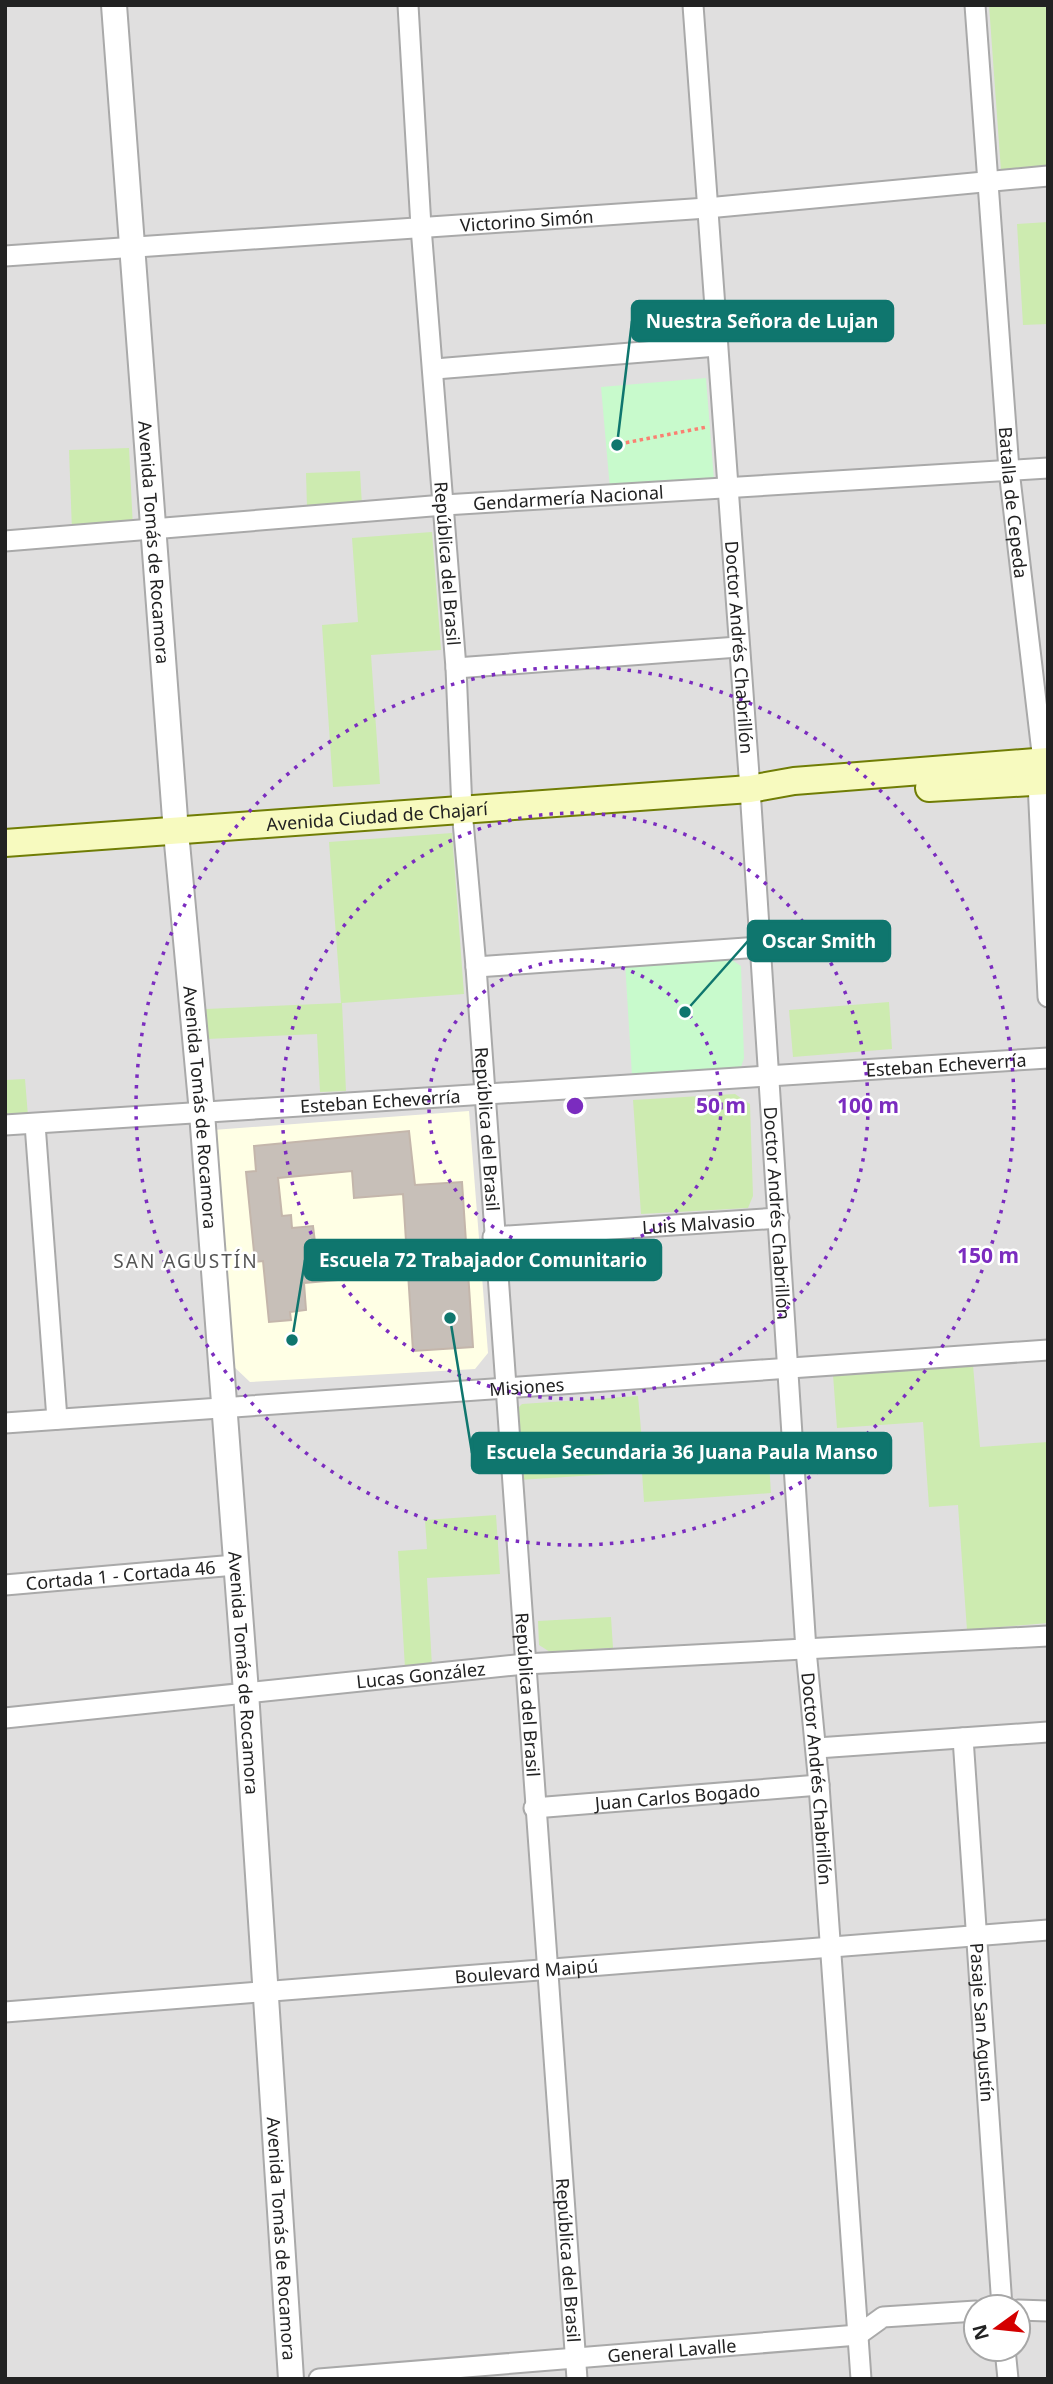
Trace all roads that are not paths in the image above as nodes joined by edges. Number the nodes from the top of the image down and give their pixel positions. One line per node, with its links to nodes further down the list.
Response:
1 (114, 5): 9 (street, Avenida Tomás de Rocamora)
2 (408, 5): 8 (street, República del Brasil)
3 (693, 5): 7 (street, Doctor Andrés Chabrillón)
4 (975, 5): 6 (street, Batalla de Cepeda)
5 (1048, 176): 6 (street, Victorino Simón)
6 (987, 181): 7 (street, Victorino Simón); 14 (street, Batalla de Cepeda)
7 (707, 208): 8 (street, Victorino Simón); 11 (street, Doctor Andrés Chabrillón)
8 (421, 227): 9 (street, Victorino Simón); 12 (street, República del Brasil)
9 (132, 248): 10 (street, Victorino Simón); 17 (street, Avenida Tomás de Rocamora)
10 (5, 256)
11 (717, 346): 12 (street); 15 (street, Doctor Andrés Chabrillón)
12 (435, 369): 16 (street, República del Brasil)
13 (1048, 468): 14 (street, Gendarmería Nacional)
14 (1009, 470): 15 (street, Gendarmería Nacional); 21 (street, Batalla de Cepeda)
15 (727, 488): 16 (street, Gendarmería Nacional); 19 (street, Doctor Andrés Chabrillón)
16 (444, 505): 17 (street, Gendarmería Nacional); 20 (street, República del Brasil)
17 (153, 530): 18 (street, Gendarmería Nacional); 24 (street, Avenida Tomás de Rocamora)
18 (5, 541)
19 (738, 647): 20 (street); 22 (street, Doctor Andrés Chabrillón)
20 (456, 668): 23 (street, República del Brasil)
21 (1044, 771): 22 (main road, Avenida Ciudad de Chajarí); 28 (street, Batalla de Cepeda)
22 (750, 789): 23 (main road, Avenida Ciudad de Chajarí); 26 (street, Doctor Andrés Chabrillón)
23 (462, 810): 24 (main road, Avenida Ciudad de Chajarí); 27 (street, República del Brasil)
24 (176, 832): 25 (main road, Avenida Ciudad de Chajarí); 32 (street, Avenida Tomás de Rocamora)
25 (5, 843)
26 (760, 947): 27 (street); 30 (street, Doctor Andrés Chabrillón)
27 (476, 967): 31 (street, República del Brasil)
28 (1048, 997)
29 (1048, 1058): 30 (street, Esteban Echeverría)
30 (769, 1077): 31 (street, Esteban Echeverría); 35 (street, Doctor Andrés Chabrillón)
31 (484, 1096): 32 (street, Esteban Echeverría); 36 (street, República del Brasil)
32 (202, 1114): 33 (street, Esteban Echeverría); 40 (street, Avenida Tomás de Rocamora)
33 (36, 1124): 34 (street, Esteban Echeverría); 41 (street)
34 (5, 1125)
35 (779, 1218): 36 (street, Luis Malvasio); 38 (street, Doctor Andrés Chabrillón)
36 (494, 1237): 39 (street, República del Brasil)
37 (1048, 1350): 38 (street, Misiones)
38 (789, 1367): 39 (street, Misiones); 46 (street, Doctor Andrés Chabrillón)
39 (504, 1386): 40 (street, Misiones); 47 (street, República del Brasil)
40 (222, 1408): 41 (street, Misiones); 43 (street, Avenida Tomás de Rocamora)
41 (57, 1419): 42 (street, Misiones)
42 (5, 1423)
43 (235, 1565): 44 (street, Cortada 1 - Cortada 46); 48 (street, Avenida Tomás de Rocamora)
44 (5, 1585)
45 (1048, 1636): 46 (street, Lucas González)
46 (806, 1650): 47 (street, Lucas González); 52 (street, Doctor Andrés Chabrillón)
47 (525, 1664): 48 (street, Lucas González); 54 (street, República del Brasil)
48 (246, 1692): 49 (street, Lucas González); 59 (street, Avenida Tomás de Rocamora)
49 (5, 1718)
50 (1048, 1732): 51 (street)
51 (963, 1738): 52 (street); 56 (street, Pasaje San Agustín)
52 (817, 1748): 53 (street, Doctor Andrés Chabrillón)
53 (819, 1785): 54 (street, Juan Carlos Bogado); 57 (street, Doctor Andrés Chabrillón)
54 (534, 1808): 58 (street, República del Brasil)
55 (1048, 1930): 56 (street, Boulevard Maipú)
56 (978, 1935): 57 (street, Boulevard Maipú); 61 (street, Pasaje San Agustín)
57 (831, 1947): 58 (street, Boulevard Maipú); 63 (street, Doctor Andrés Chabrillón)
58 (547, 1971): 59 (street, Boulevard Maipú); 64 (street, República del Brasil)
59 (266, 1992): 60 (street, Boulevard Maipú); 65 (street, Avenida Tomás de Rocamora)
60 (5, 2012)
61 (1001, 2293)
62 (962, 2312): 63 (street, General Lavalle)
63 (858, 2335): 64 (street, General Lavalle); 68 (street, Doctor Andrés Chabrillón)
64 (575, 2358): 66 (street, General Lavalle); 67 (street, República del Brasil)
65 (291, 2379)
66 (319, 2379)
67 (576, 2379)
68 (861, 2379)

